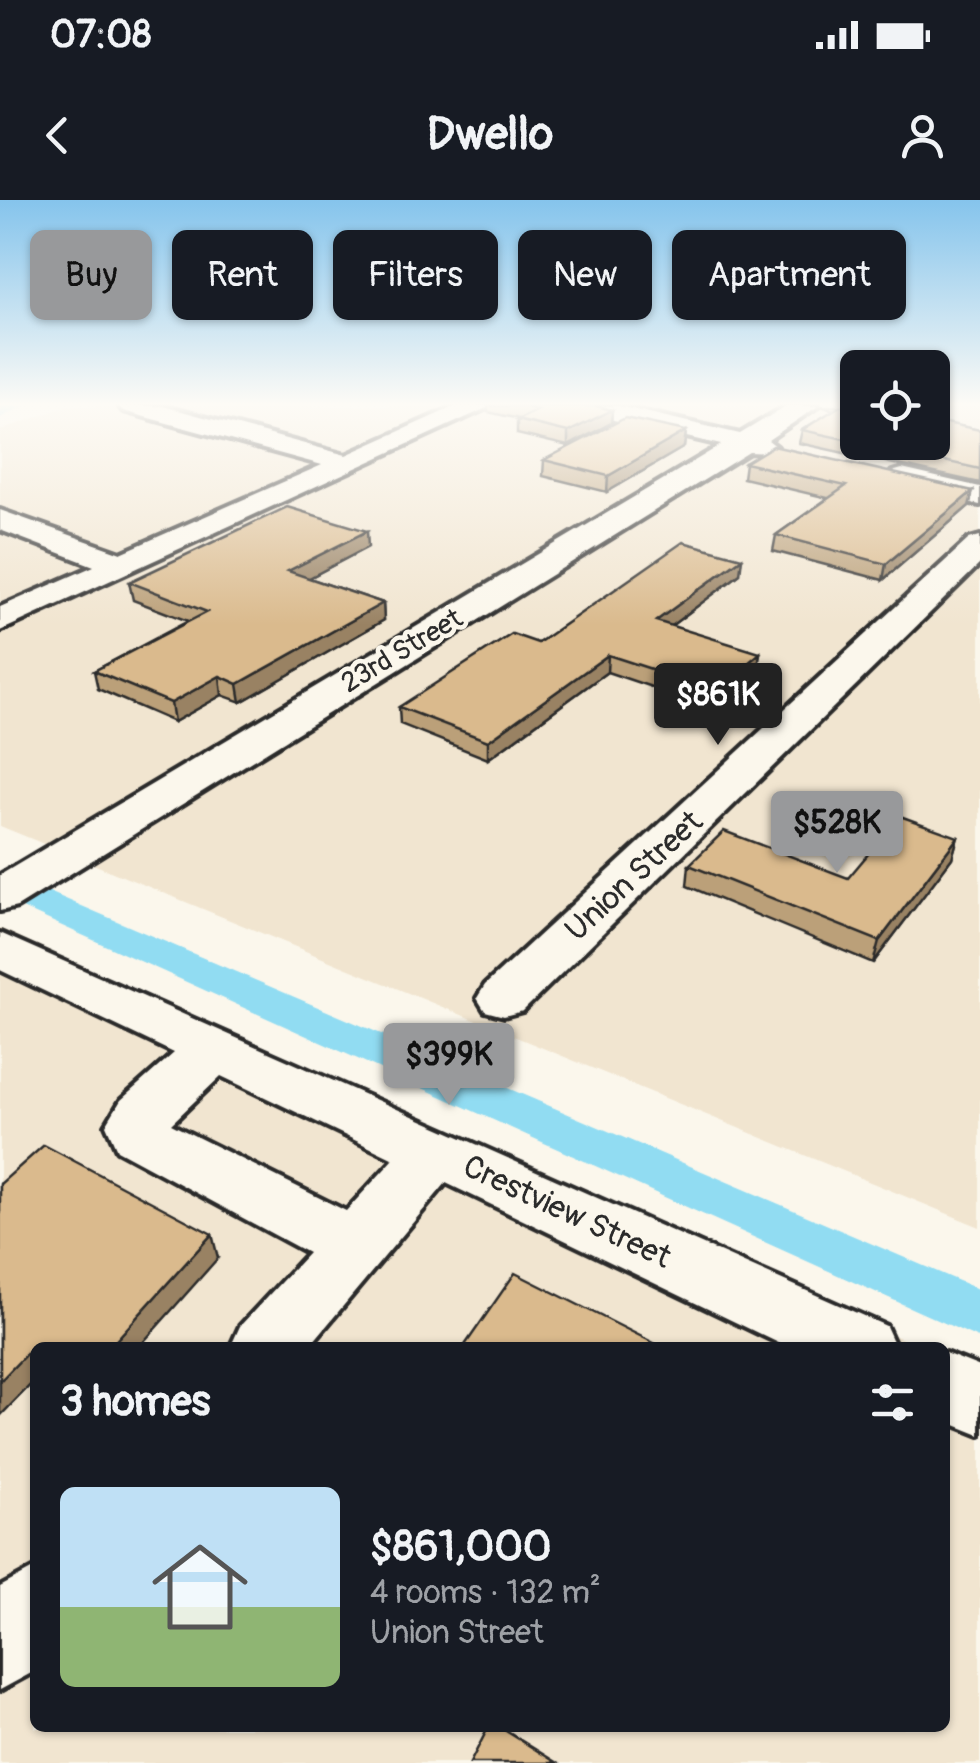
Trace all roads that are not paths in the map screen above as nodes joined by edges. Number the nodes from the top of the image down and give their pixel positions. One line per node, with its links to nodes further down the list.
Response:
1 (315, 479): 7 (street)
2 (685, 479): 9 (street, 23rd Street)
3 (903, 479): 4 (street)
4 (980, 496)
5 (0, 520): 7 (street)
6 (980, 546): 11 (street, Union Street)
7 (122, 565): 8 (street)
8 (0, 620)
9 (0, 896)
10 (0, 950): 12 (street, Crestview Street)
11 (504, 998)
12 (214, 1049): 13 (street, Crestview Street); 14 (street)
13 (436, 1152): 14 (street); 16 (street, Crestview Street)
14 (354, 1246): 15 (street)
15 (269, 1342)
16 (848, 1342)
17 (950, 1388): 18 (street)
18 (980, 1402)
19 (30, 1615): 20 (street)
20 (0, 1648)

